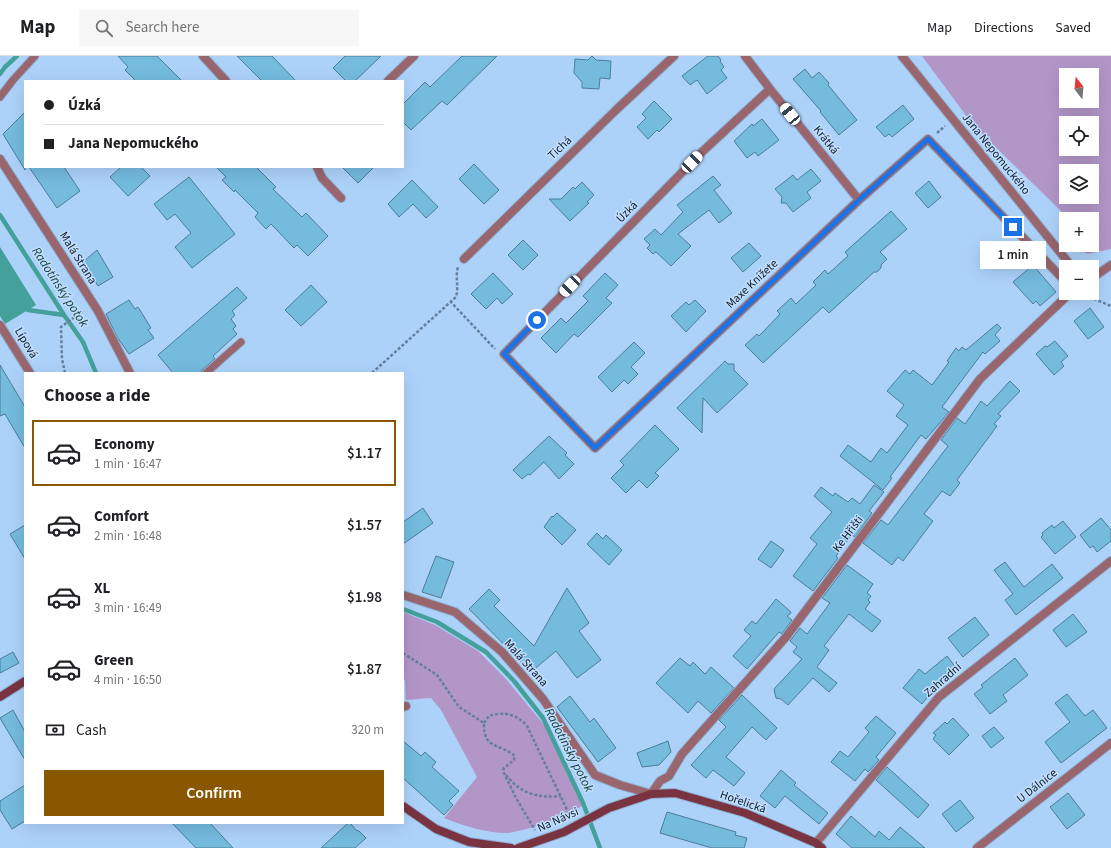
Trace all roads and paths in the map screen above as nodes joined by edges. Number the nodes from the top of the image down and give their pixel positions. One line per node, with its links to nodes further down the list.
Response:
1 (36, 56): 10 (lane)
2 (202, 56): 7 (street)
3 (414, 56): 8 (street)
4 (674, 56): 17 (street, Tichá)
5 (745, 56): 9 (street, Krátká)
6 (902, 56): 11 (street, Jana Nepomuckého)
7 (225, 80)
8 (389, 80)
9 (770, 89): 16 (street, Krátká); 29 (street, Úzká)
10 (0, 97)
11 (954, 120): 12 (path); 18 (street, Jana Nepomuckého)
12 (928, 139): 16 (street, Maxe Knížete); 21 (street)
13 (0, 159): 32 (street, Malá Strana)
14 (317, 168): 15 (street)
15 (342, 198)
16 (859, 200): 29 (street, Maxe Knížete)
17 (464, 259): 24 (path)
18 (1066, 260)
19 (1111, 265): 20 (street)
20 (1099, 273)
21 (1059, 275)
22 (1063, 300): 43 (street, Ke Hřišti)
23 (1097, 300): 25 (path)
24 (450, 301): 29 (path); 34 (path)
25 (1111, 306)
26 (79, 313): 31 (path)
27 (0, 325): 30 (street, Lípová)
28 (241, 342): 33 (lane)
29 (504, 354)
30 (29, 372)
31 (65, 372)
32 (129, 372)
33 (207, 372)
34 (373, 372)
35 (1111, 561): 48 (street, Zahradní)
36 (404, 595): 43 (street, Malá Strana)
37 (404, 654): 40 (path)
38 (24, 682): 39 (main road)
39 (0, 697)
40 (484, 723): 42 (path); 44 (path)
41 (1111, 743): 51 (street, U Dálnice)
42 (503, 771): 44 (path); 47 (path)
43 (651, 794): 48 (main road, Hořelická); 50 (main road, Na Návsi)
44 (561, 796): 46 (path)
45 (404, 807): 49 (main road)
46 (570, 816)
47 (535, 830)
48 (819, 846)
49 (510, 848)
50 (518, 848)
51 (977, 848)

